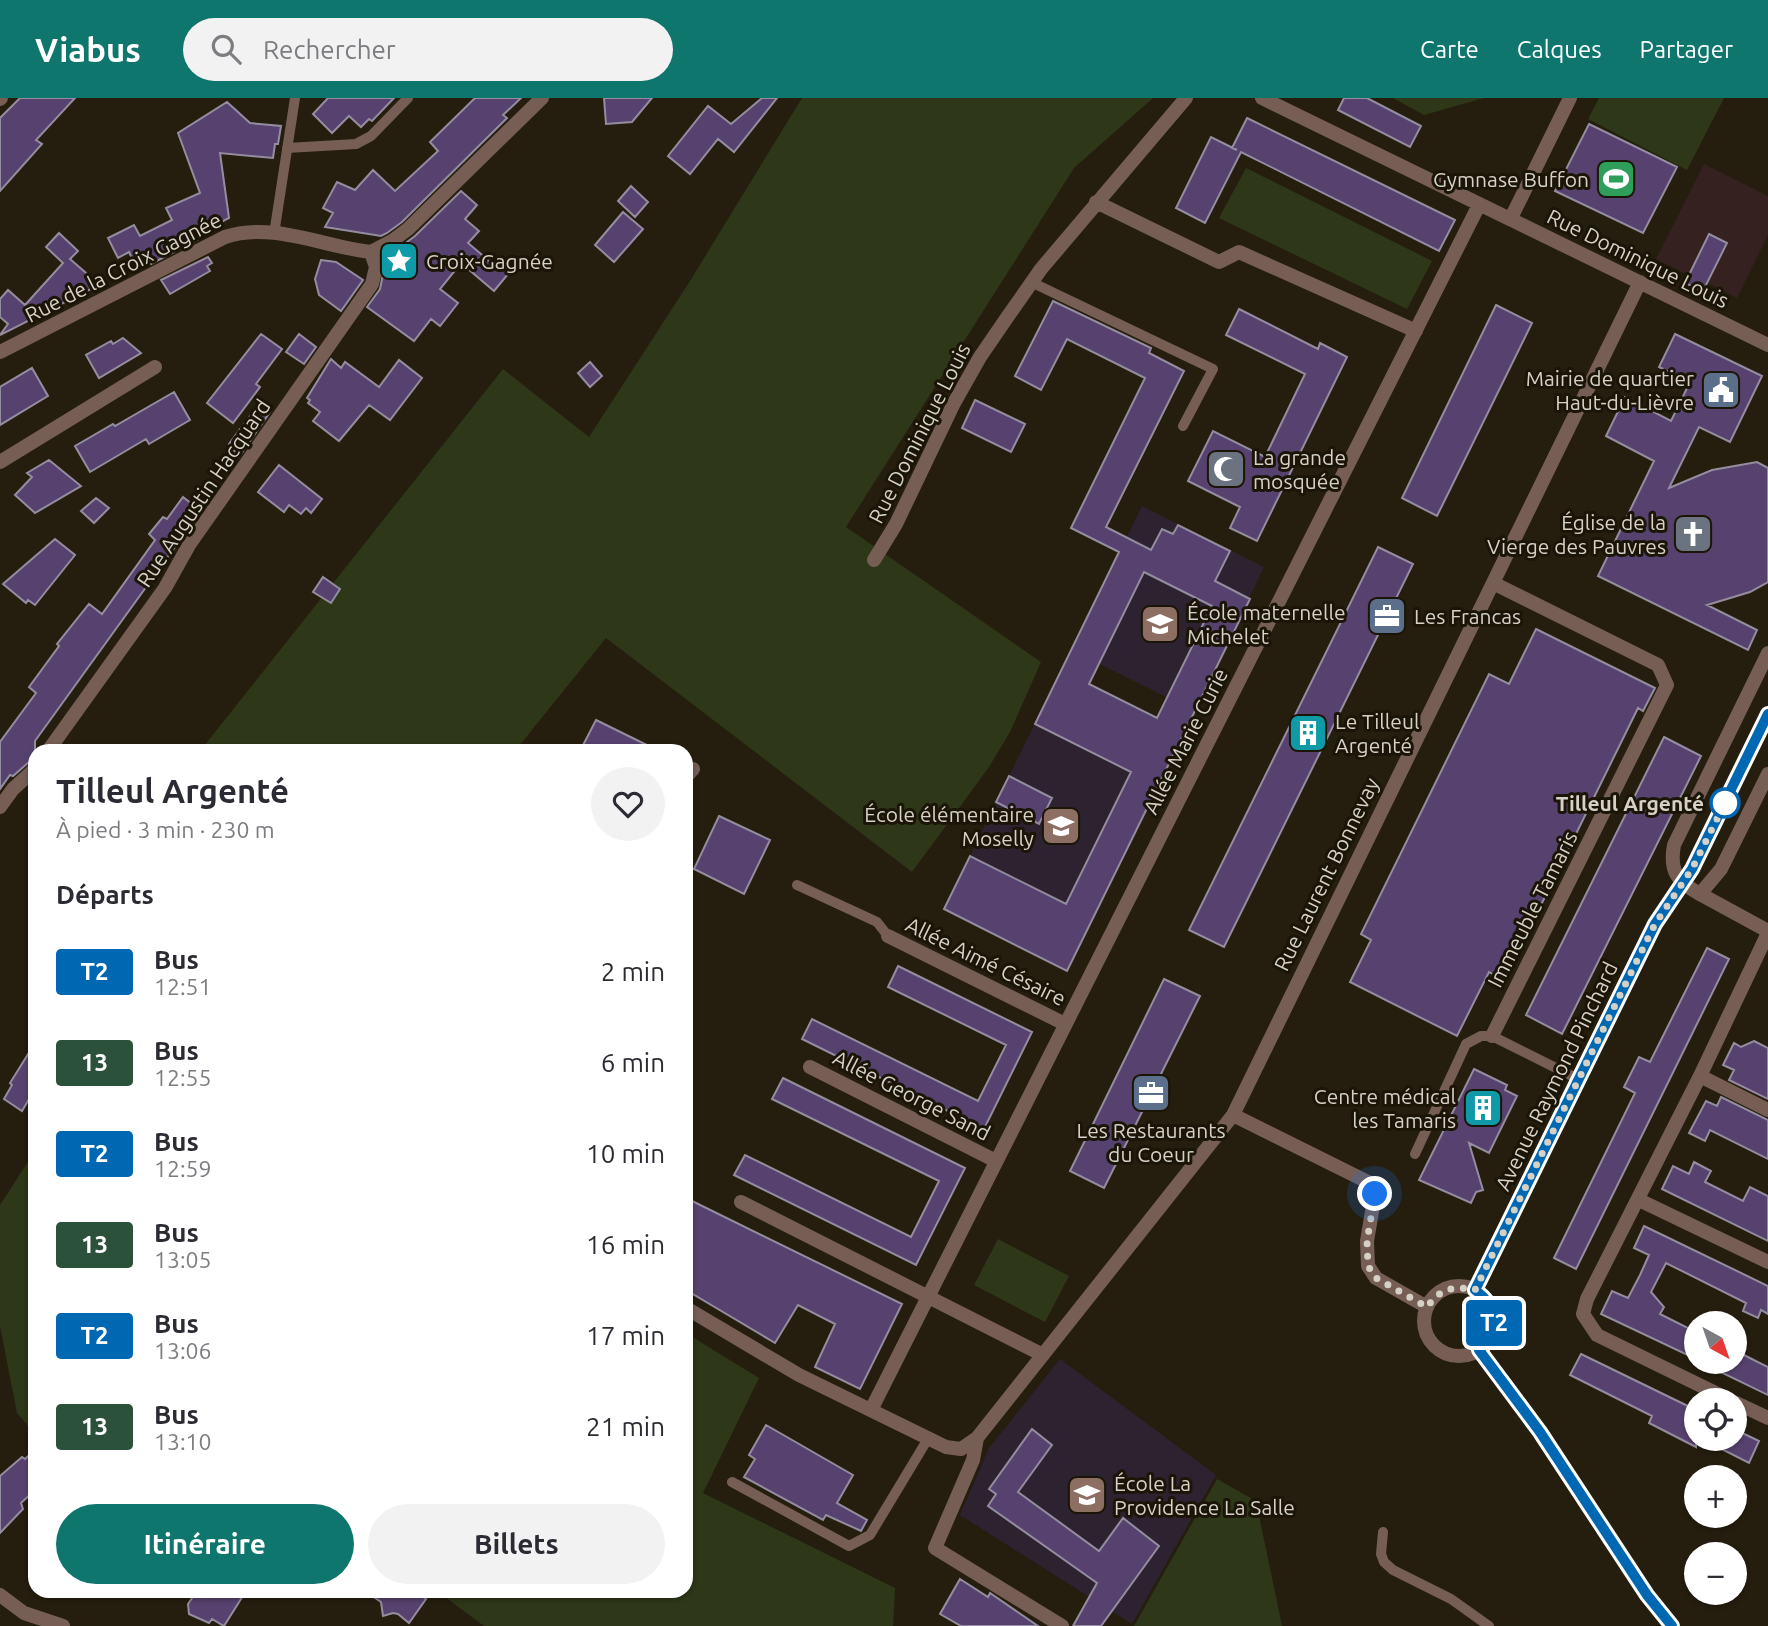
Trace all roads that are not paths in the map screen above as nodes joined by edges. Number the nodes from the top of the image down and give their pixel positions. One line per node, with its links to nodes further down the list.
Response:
1 (295, 98): 7 (lane)
2 (408, 98): 7 (lane)
3 (542, 98): 12 (street)
4 (1186, 98): 8 (street, Rue Dominique Louis)
5 (1262, 98): 9 (street, Rue Dominique Louis)
6 (1570, 98): 10 (street)
7 (287, 148): 11 (lane)
8 (1096, 202): 13 (street, Rue Dominique Louis); 15 (street)
9 (1479, 205): 10 (street, Rue Dominique Louis); 15 (street, Allée Marie Curie)
10 (1511, 218): 14 (street, Rue Dominique Louis)
11 (274, 234): 12 (street, Rue de la Croix Gagnée); 17 (street, Rue de la Croix Gagnée)
12 (371, 252): 25 (street, Rue Augustin Hacquard)
13 (1031, 282): 19 (lane); 21 (street, Rue Dominique Louis)
14 (1640, 282): 16 (street, Rue Dominique Louis); 22 (street, Rue Laurent Bonnevay)
15 (1416, 331): 34 (street, Allée Marie Curie)
16 (1768, 345)
17 (0, 352)
18 (155, 367): 20 (street)
19 (1184, 426)
20 (0, 462)
21 (874, 560)
22 (1493, 583): 35 (street, Immeuble Tamaris); 40 (street, Rue Laurent Bonnevay)
23 (1768, 653): 29 (street)
24 (1768, 714): 29 (lane, Avenue Raymond Pinchard)
25 (53, 744)
26 (1768, 774): 31 (street)
27 (28, 775): 28 (street)
28 (0, 807)
29 (1681, 883): 31 (street); 38 (street, Avenue Raymond Pinchard)
30 (797, 885): 33 (lane)
31 (1700, 894): 32 (street)
32 (1768, 932): 37 (street)
33 (888, 936): 34 (street, Allée Aimé Césaire)
34 (1065, 1024): 42 (street, Allée Marie Curie)
35 (1492, 1036): 38 (lane); 41 (lane)
36 (810, 1068): 42 (street, Allée George Sand)
37 (1700, 1076): 39 (street); 43 (street)
38 (1578, 1079): 46 (street, Avenue Raymond Pinchard)
39 (1768, 1110)
40 (1233, 1115): 48 (street); 51 (street, Rue Laurent Bonnevay)
41 (1415, 1154)
42 (996, 1161): 47 (street, Allée Marie Curie)
43 (1639, 1200): 45 (street); 52 (street)
44 (741, 1202): 47 (street)
45 (1768, 1262)
46 (1475, 1290): 48 (street); 50 (street)
47 (929, 1297): 51 (street); 54 (street, Allée Marie Curie)
48 (1427, 1307): 50 (street)
49 (693, 1312): 54 (street)
50 (1479, 1350): 64 (street)
51 (1043, 1354): 57 (street, Rue Laurent Bonnevay)
52 (1705, 1388)
53 (1747, 1408): 55 (street)
54 (871, 1410): 56 (street)
55 (1768, 1419)
56 (929, 1437): 57 (street); 58 (lane)
57 (978, 1438): 62 (street)
58 (732, 1482)
59 (1383, 1532): 63 (lane)
60 (0, 1595): 61 (street)
61 (63, 1626)
62 (1062, 1626)
63 (1489, 1626)
64 (1672, 1626)

